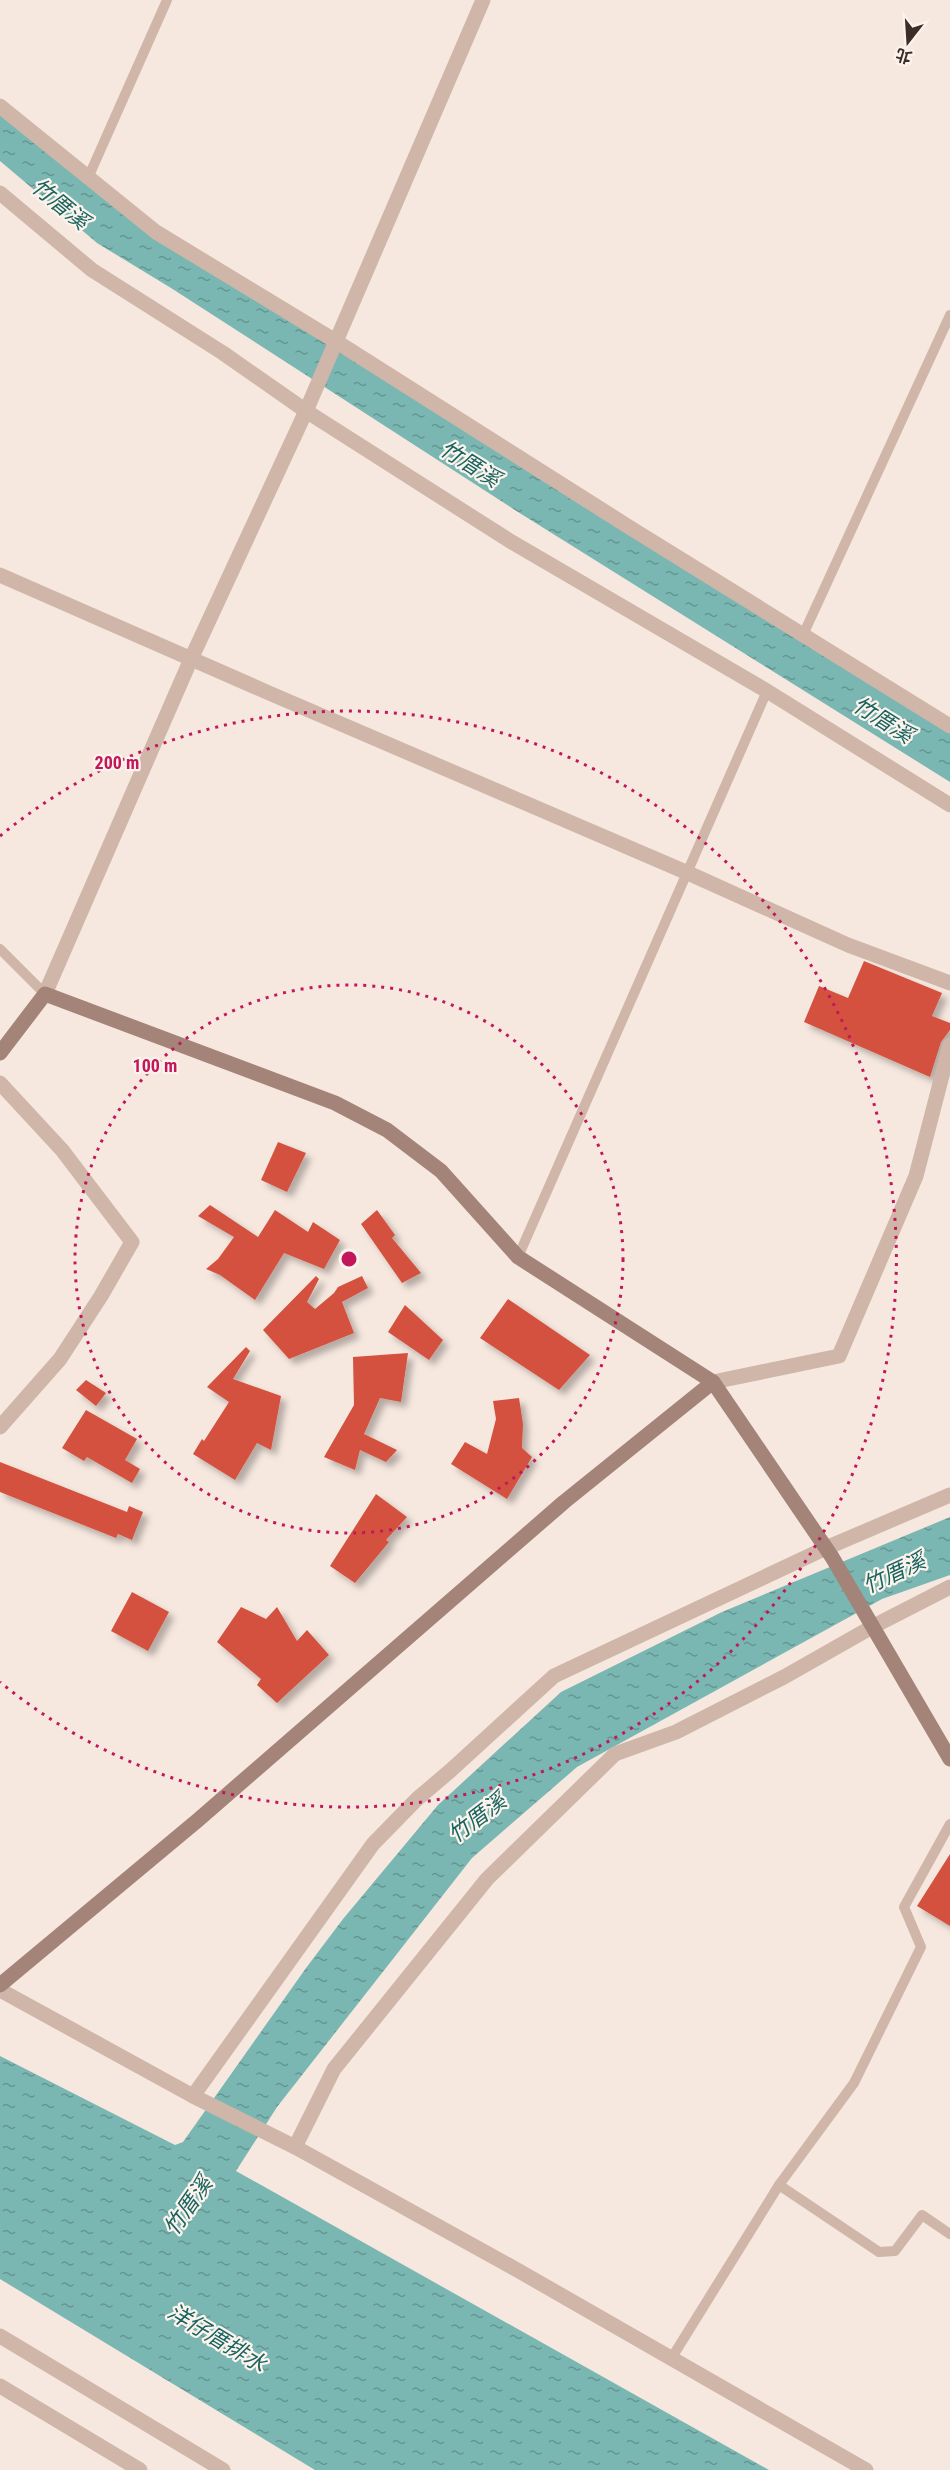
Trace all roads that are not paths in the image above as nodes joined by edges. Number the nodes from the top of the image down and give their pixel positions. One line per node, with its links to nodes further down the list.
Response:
1 (167, 0): 4 (lane)
2 (483, 0): 7 (street)
3 (0, 106): 4 (street)
4 (88, 178): 7 (street)
5 (0, 193): 8 (street)
6 (950, 315): 10 (lane)
7 (337, 342): 8 (street); 10 (street)
8 (306, 411): 11 (street); 12 (street)
9 (0, 575): 11 (street)
10 (803, 635): 13 (street)
11 (191, 659): 15 (street); 18 (street)
12 (767, 691): 14 (street); 15 (lane)
13 (950, 726)
14 (950, 805)
15 (688, 873): 17 (street); 22 (lane)
16 (0, 949): 18 (lane)
17 (950, 983)
18 (45, 994): 20 (street); 22 (street)
19 (950, 1045): 23 (street)
20 (0, 1053)
21 (0, 1083): 24 (street)
22 (518, 1257): 23 (street)
23 (713, 1382): 26 (street); 31 (street)
24 (0, 1427)
25 (950, 1495): 26 (street)
26 (829, 1553): 28 (street); 33 (street)
27 (950, 1587): 28 (street)
28 (872, 1627): 29 (street); 34 (street)
29 (950, 1759)
30 (950, 1824): 35 (lane)
31 (0, 1985)
32 (0, 1990): 33 (street)
33 (193, 2096): 34 (street)
34 (295, 2147): 38 (street)
35 (779, 2186): 36 (lane); 38 (lane)
36 (950, 2234)
37 (0, 2336): 41 (street)
38 (671, 2359): 42 (street)
39 (0, 2386): 40 (street)
40 (140, 2470)
41 (223, 2470)
42 (866, 2470)

